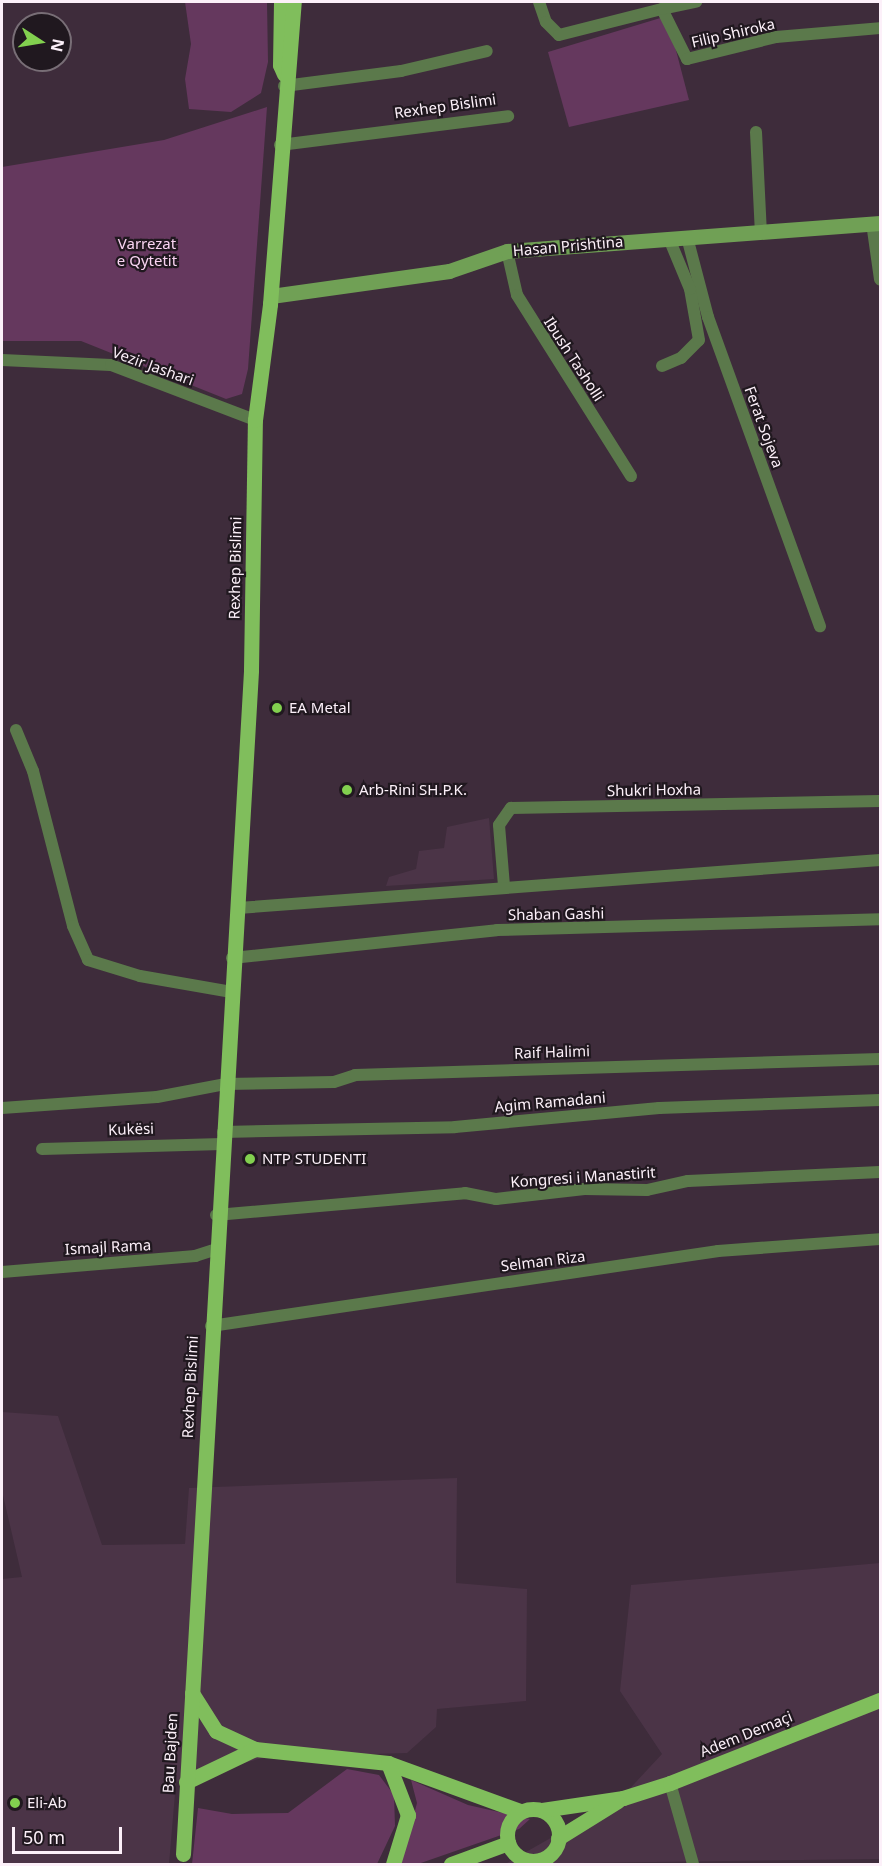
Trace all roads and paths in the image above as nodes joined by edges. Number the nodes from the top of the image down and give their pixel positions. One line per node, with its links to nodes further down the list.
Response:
1 (281, 2): 8 (main road, Rexhep Bislimi)
2 (294, 2): 8 (main road, Rexhep Bislimi)
3 (539, 2): 5 (street)
4 (696, 2): 5 (street)
5 (662, 9): 6 (street, Filip Shiroka)
6 (880, 28)
7 (487, 51): 8 (street)
8 (284, 80): 11 (main road, Rexhep Bislimi)
9 (508, 116): 11 (street, Rexhep Bislimi)
10 (756, 132): 13 (street)
11 (280, 145): 18 (main road, Rexhep Bislimi)
12 (876, 223): 13 (street, Hasan Prishtina); 17 (street)
13 (761, 233): 14 (street, Hasan Prishtina)
14 (687, 237): 15 (street, Hasan Prishtina); 23 (street, Ferat Sojeva)
15 (670, 241): 16 (street, Hasan Prishtina); 20 (street)
16 (507, 251): 18 (street, Hasan Prishtina); 22 (street, Ibush Tasholli)
17 (880, 279)
18 (271, 296): 21 (main road, Rexhep Bislimi)
19 (2, 360): 21 (street, Vezir Jashari)
20 (662, 366)
21 (255, 420): 28 (main road, Rexhep Bislimi)
22 (631, 476)
23 (820, 626)
24 (16, 730): 31 (street)
25 (880, 801): 27 (street, Shukri Hoxha)
26 (880, 860): 27 (street)
27 (504, 886): 28 (street)
28 (238, 908): 30 (main road, Rexhep Bislimi)
29 (880, 919): 30 (street, Shaban Gashi)
30 (232, 958): 31 (main road, Rexhep Bislimi)
31 (232, 992): 33 (main road, Rexhep Bislimi)
32 (880, 1059): 33 (street, Raif Halimi)
33 (225, 1084): 35 (street); 36 (main road, Rexhep Bislimi)
34 (880, 1100): 36 (street, Agim Ramadani)
35 (2, 1108)
36 (223, 1138): 37 (street, Kukësi); 39 (main road, Rexhep Bislimi)
37 (42, 1149)
38 (880, 1172): 39 (street, Kongresi i Manastirit)
39 (216, 1215): 41 (main road, Rexhep Bislimi)
40 (880, 1239): 43 (street, Selman Riza)
41 (216, 1249): 42 (street, Ismajl Rama); 43 (main road, Rexhep Bislimi)
42 (2, 1272)
43 (211, 1326): 44 (main road, Rexhep Bislimi)
44 (191, 1691): 46 (main road); 48 (main road, Bau Bajden)
45 (880, 1700): 49 (main road, Adem Demaçi)
46 (255, 1749): 47 (main road); 48 (main road)
47 (388, 1763): 52 (main road); 57 (main road)
48 (186, 1782): 55 (main road, Bau Bajden)
49 (670, 1783): 50 (main road, Adem Demaçi); 59 (street)
50 (623, 1798): 51 (main road, Adem Demaçi); 53 (main road, Adem Demaçi)
51 (542, 1810): 52 (main road); 53 (main road)
52 (520, 1811): 54 (main road)
53 (558, 1838): 56 (main road)
54 (508, 1843): 56 (main road); 58 (main road)
55 (183, 1854)
56 (519, 1862)
57 (393, 1864)
58 (451, 1864)
59 (693, 1864)

